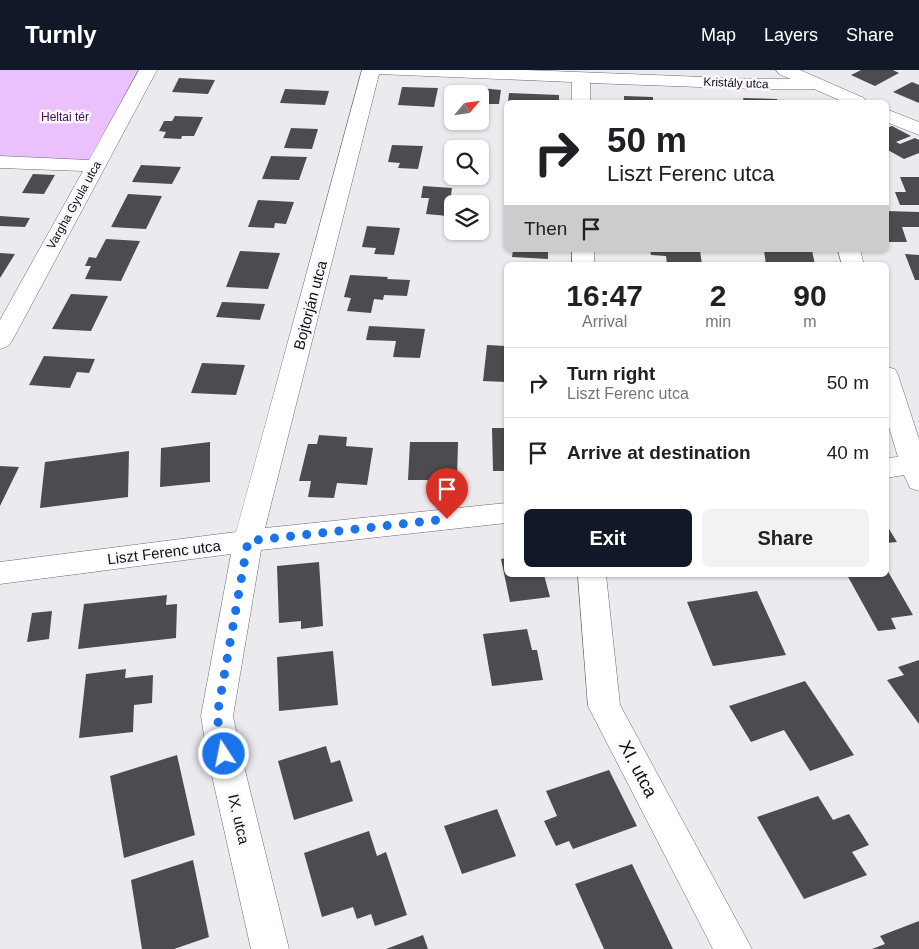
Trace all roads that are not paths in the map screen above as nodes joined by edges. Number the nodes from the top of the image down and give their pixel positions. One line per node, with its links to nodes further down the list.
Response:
1 (148, 70): 12 (street, Vargha Gyula utca)
2 (372, 70): 18 (street, Bojtorján utca)
3 (385, 70): 5 (street, Kristály utca)
4 (785, 70): 6 (street)
5 (581, 76): 6 (street, Kristály utca); 7 (street)
6 (807, 91): 8 (street)
7 (581, 100)
8 (849, 100)
9 (889, 116): 10 (street)
10 (919, 129)
11 (0, 162): 12 (street)
12 (95, 166): 13 (street, Vargha Gyula utca)
13 (0, 341)
14 (889, 384): 16 (street)
15 (889, 468): 16 (street)
16 (917, 470)
17 (504, 513): 18 (street, Liszt Ferenc utca)
18 (248, 541): 19 (street, Liszt Ferenc utca); 21 (street, IX. utca)
19 (0, 573)
20 (592, 577): 22 (street, XI. utca)
21 (270, 949)
22 (733, 949)

